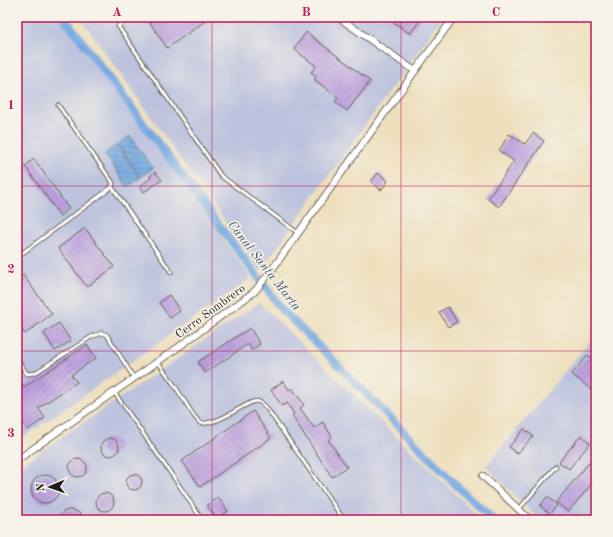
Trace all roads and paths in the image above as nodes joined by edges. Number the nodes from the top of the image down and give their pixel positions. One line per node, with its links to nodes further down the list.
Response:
1 (131, 17): 7 (lane)
2 (338, 17): 4 (street)
3 (454, 17): 4 (street, Cerro Sombrero)
4 (415, 71): 7 (street, Cerro Sombrero)
5 (58, 105): 6 (lane)
6 (112, 187): 8 (lane); 9 (lane)
7 (298, 234): 11 (street, Cerro Sombrero)
8 (17, 257)
9 (171, 272)
10 (17, 359): 12 (lane)
11 (158, 362): 12 (street, Cerro Sombrero); 20 (lane)
12 (134, 378): 13 (street, Cerro Sombrero)
13 (114, 392): 14 (street, Cerro Sombrero); 19 (lane)
14 (17, 460)
15 (556, 466): 17 (lane)
16 (483, 476): 17 (street)
17 (519, 509): 21 (street)
18 (596, 514): 22 (lane)
19 (202, 520)
20 (344, 520)
21 (530, 520)
22 (590, 520)

